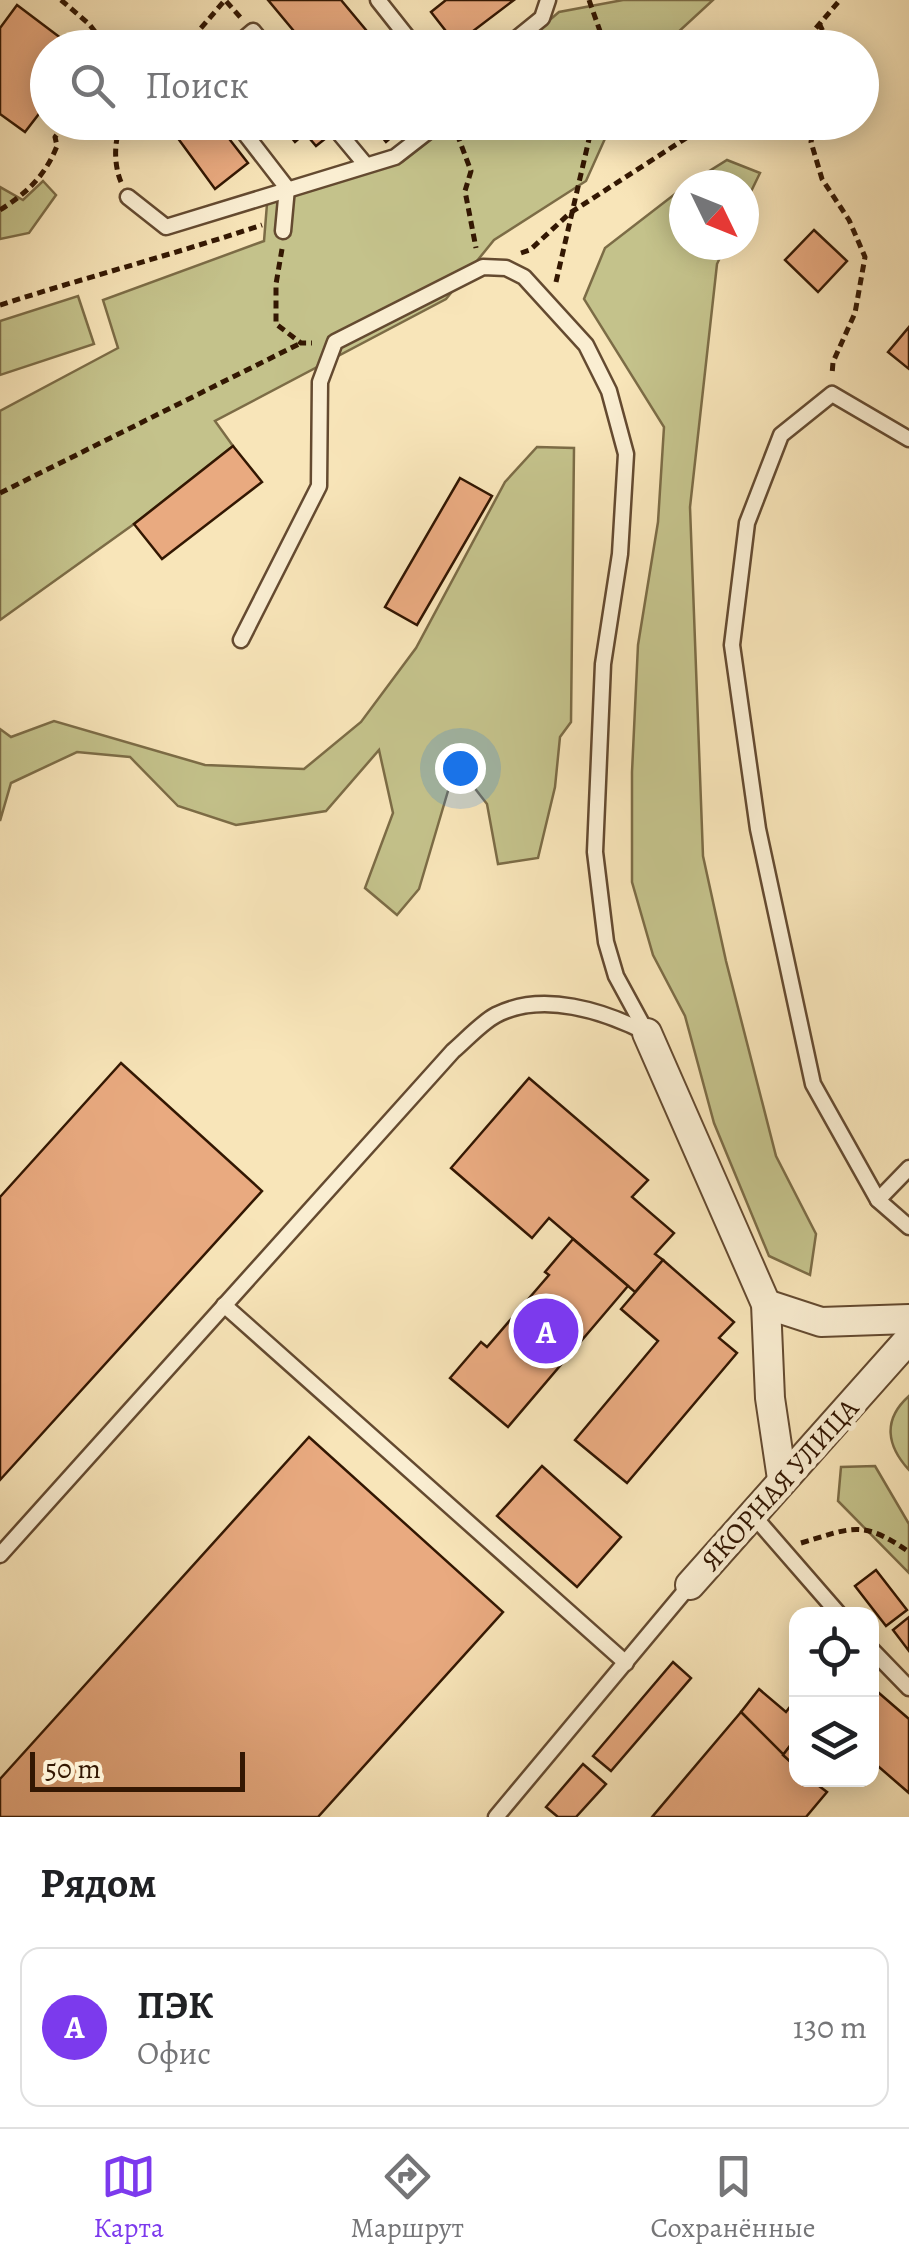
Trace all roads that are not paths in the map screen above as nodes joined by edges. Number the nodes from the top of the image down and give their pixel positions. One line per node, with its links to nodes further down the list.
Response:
1 (379, 0): 3 (lane)
2 (548, 0): 4 (lane)
3 (402, 30)
4 (527, 30)
5 (250, 140): 9 (lane)
6 (345, 140): 8 (lane)
7 (417, 140): 8 (lane)
8 (365, 164): 9 (lane)
9 (287, 188): 10 (lane); 11 (lane)
10 (128, 197)
11 (283, 224)
12 (909, 439): 16 (lane)
13 (242, 640): 14 (lane)
14 (647, 1033): 18 (street); 19 (lane)
15 (909, 1168): 16 (lane)
16 (878, 1200): 17 (lane)
17 (909, 1227)
18 (766, 1304): 20 (street); 22 (street)
19 (224, 1305): 24 (lane); 28 (lane)
20 (909, 1319)
21 (909, 1339): 22 (street, ЯКОРНАЯ УЛИЦА)
22 (782, 1480): 23 (street, ЯКОРНАЯ УЛИЦА)
23 (752, 1514): 25 (street, ЯКОРНАЯ УЛИЦА); 26 (lane)
24 (0, 1555)
25 (690, 1585): 28 (lane)
26 (834, 1607)
27 (879, 1657): 29 (lane)
28 (626, 1663): 30 (lane)
29 (909, 1688)
30 (496, 1817)

